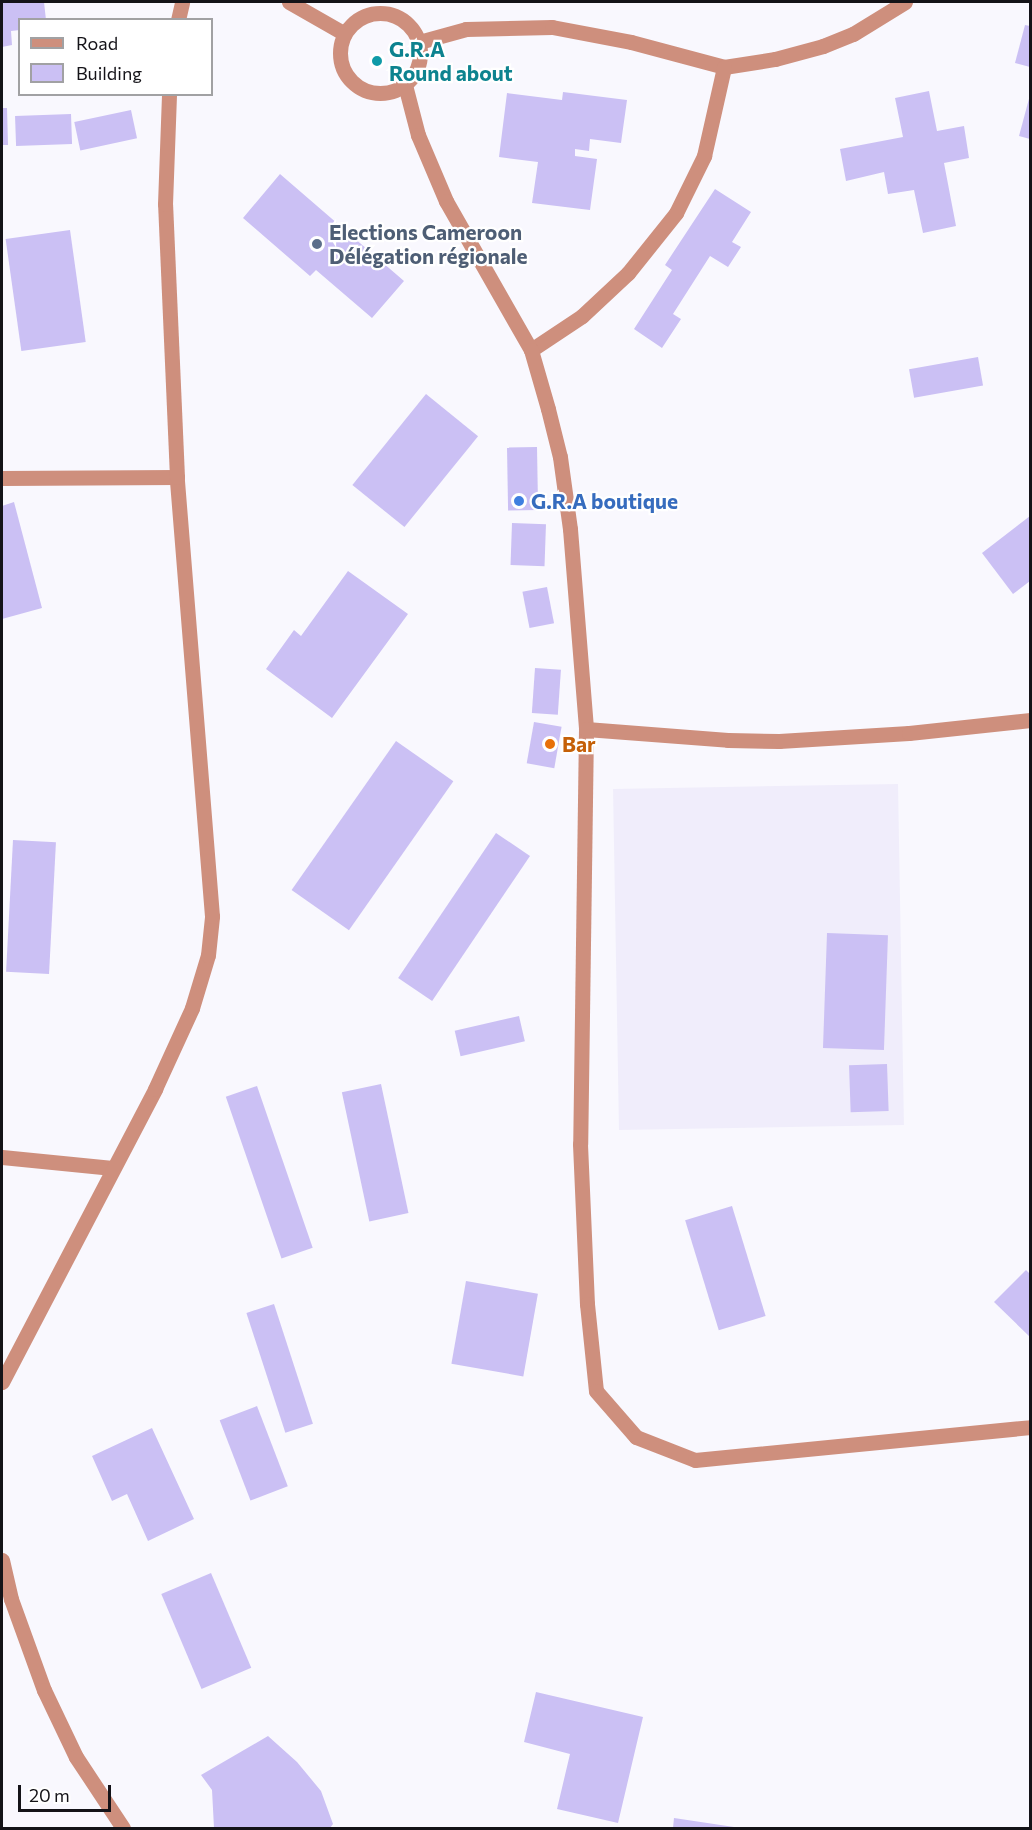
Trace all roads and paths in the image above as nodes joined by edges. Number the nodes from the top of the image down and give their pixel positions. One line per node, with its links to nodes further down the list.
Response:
1 (182, 2): 4 (street)
2 (289, 2): 5 (street)
3 (905, 2): 7 (street)
4 (178, 18)
5 (345, 34): 6 (street); 8 (street)
6 (419, 42): 7 (street); 8 (street)
7 (724, 67): 10 (street)
8 (405, 85): 10 (street)
9 (169, 96): 11 (street)
10 (531, 350): 14 (street)
11 (177, 477): 12 (street); 16 (street)
12 (2, 478)
13 (1030, 720): 14 (street)
14 (586, 729): 18 (street)
15 (2, 1157): 16 (street)
16 (112, 1168): 17 (street)
17 (2, 1382)
18 (1030, 1427)
19 (2, 1560): 20 (street)
20 (123, 1828)

